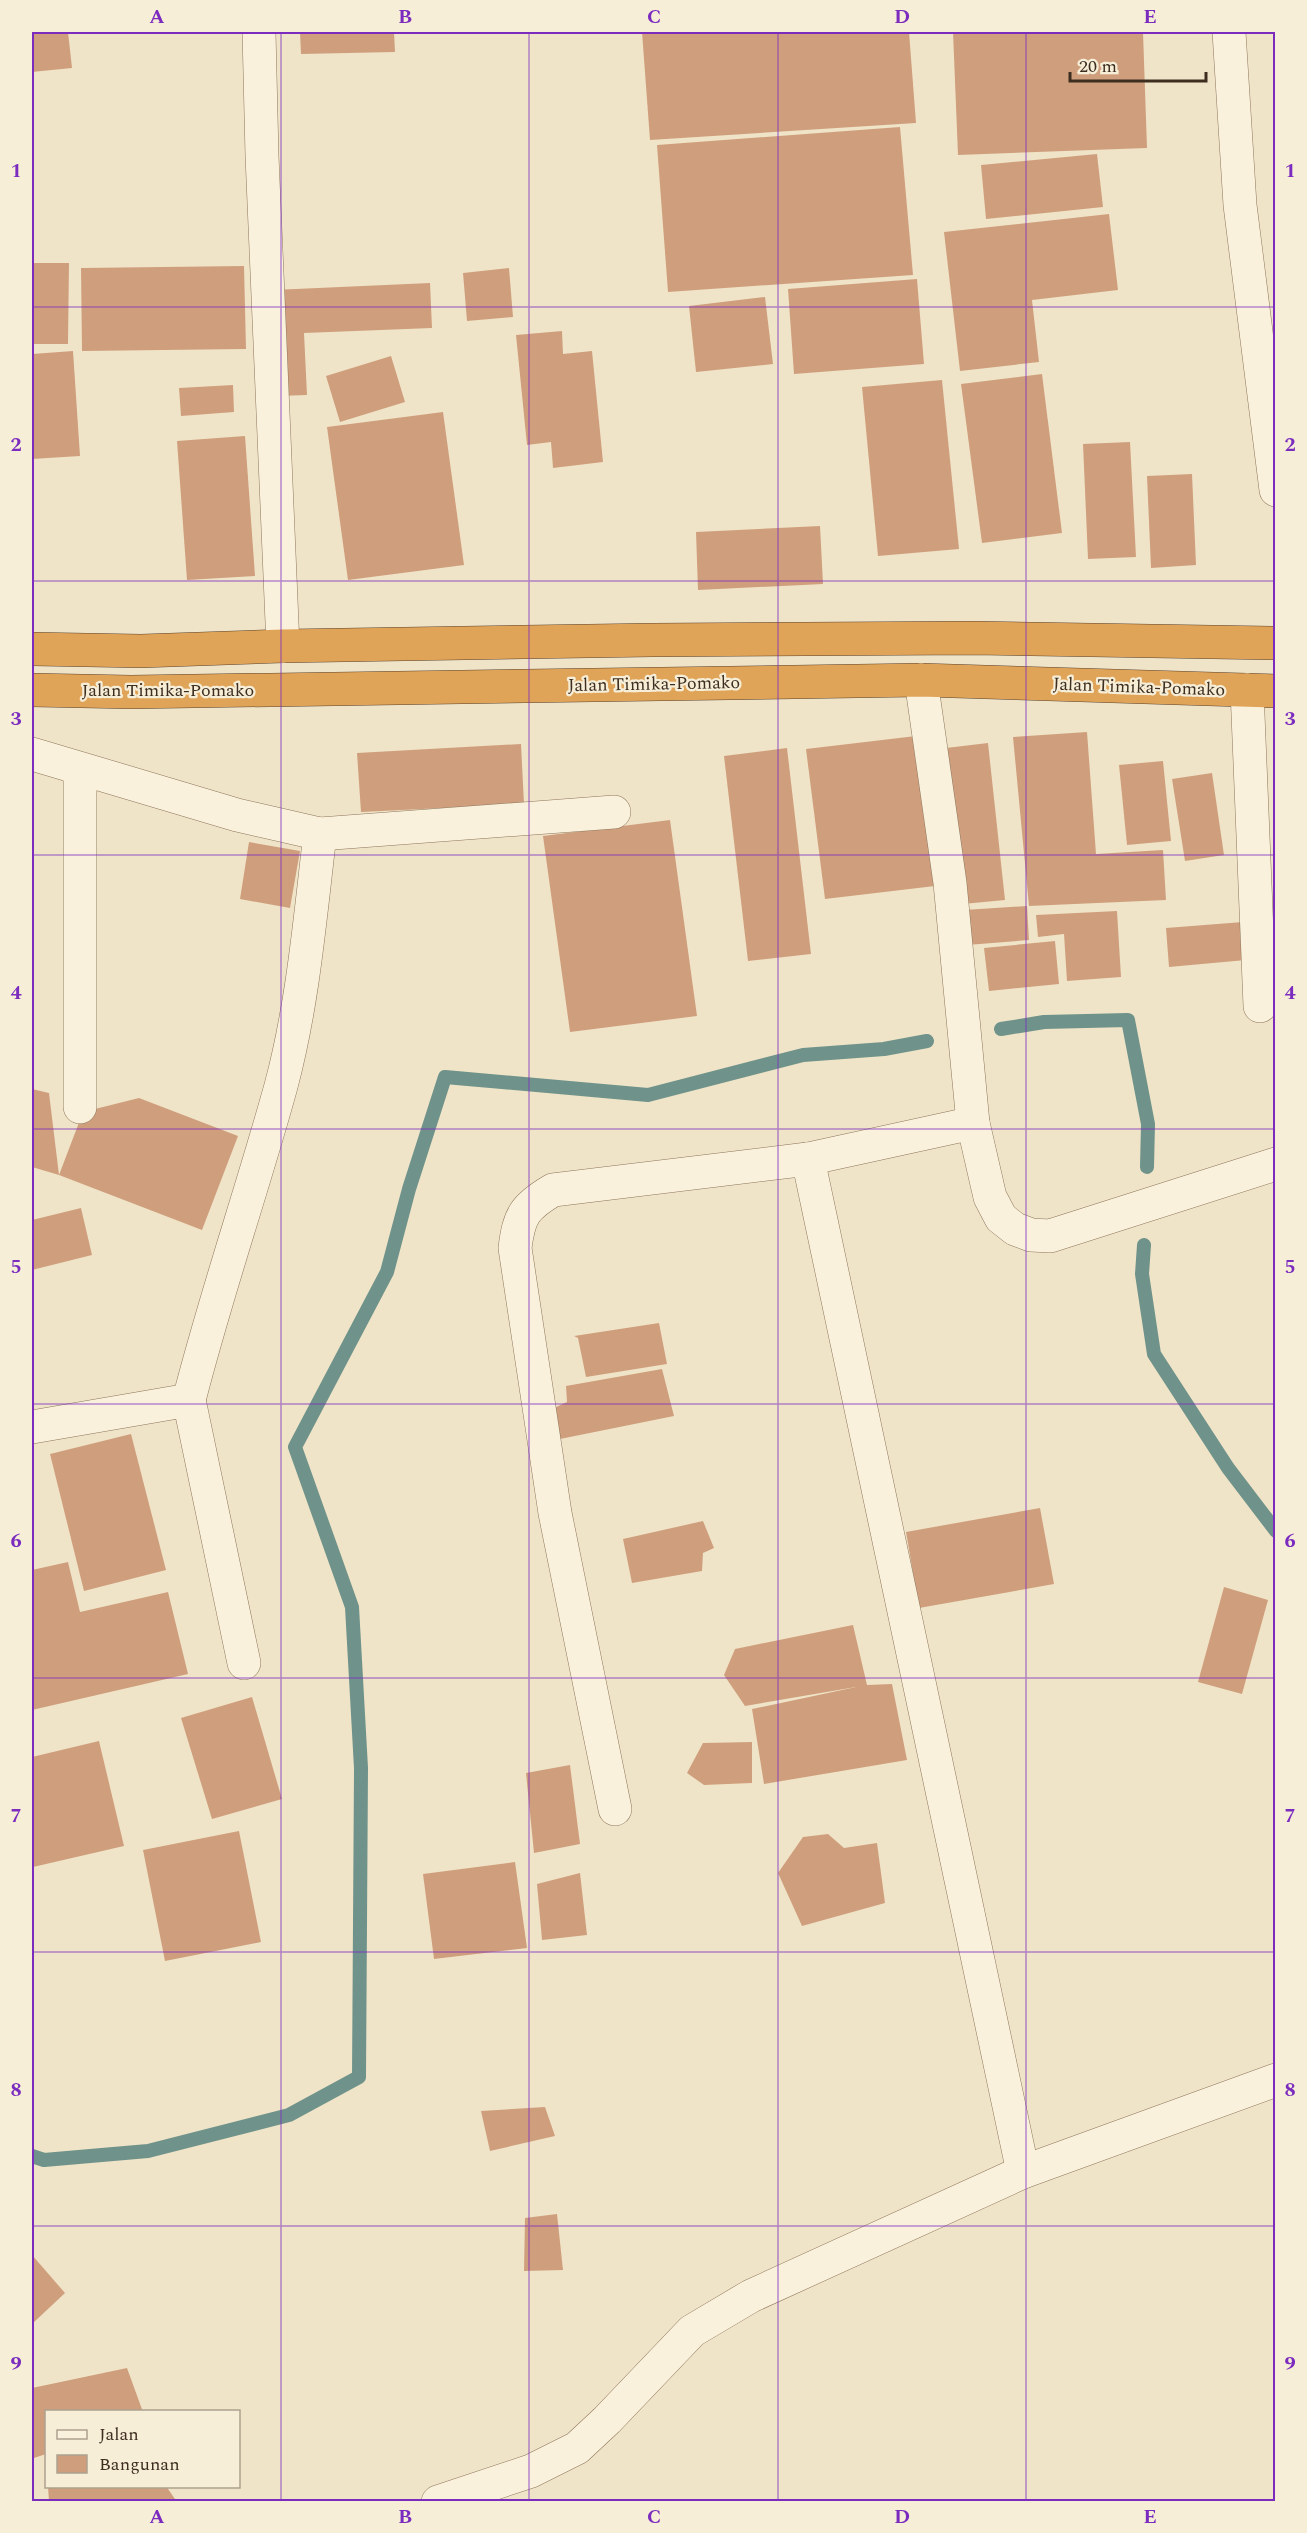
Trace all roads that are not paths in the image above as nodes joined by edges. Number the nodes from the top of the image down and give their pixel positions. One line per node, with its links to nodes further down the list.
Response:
1 (259, 32): 5 (street)
2 (1229, 32): 3 (street)
3 (1275, 490)
4 (1275, 643): 5 (highway)
5 (284, 646): 6 (highway)
6 (32, 649)
7 (921, 680): 8 (highway, Jalan Timika-Pomako); 9 (highway, Jalan Timika-Pomako); 16 (street)
8 (32, 690)
9 (1261, 691): 14 (street)
10 (32, 754): 11 (street)
11 (80, 770): 13 (street); 15 (street)
12 (614, 812): 13 (street)
13 (320, 834): 19 (street)
14 (1260, 1006)
15 (80, 1107)
16 (973, 1123): 17 (street); 18 (street)
17 (807, 1159): 22 (street); 24 (street)
18 (1275, 1164)
19 (189, 1400): 20 (street); 21 (street)
20 (32, 1427)
21 (244, 1663)
22 (615, 1809)
23 (1275, 2080): 24 (street)
24 (1023, 2172): 25 (street)
25 (438, 2502)

